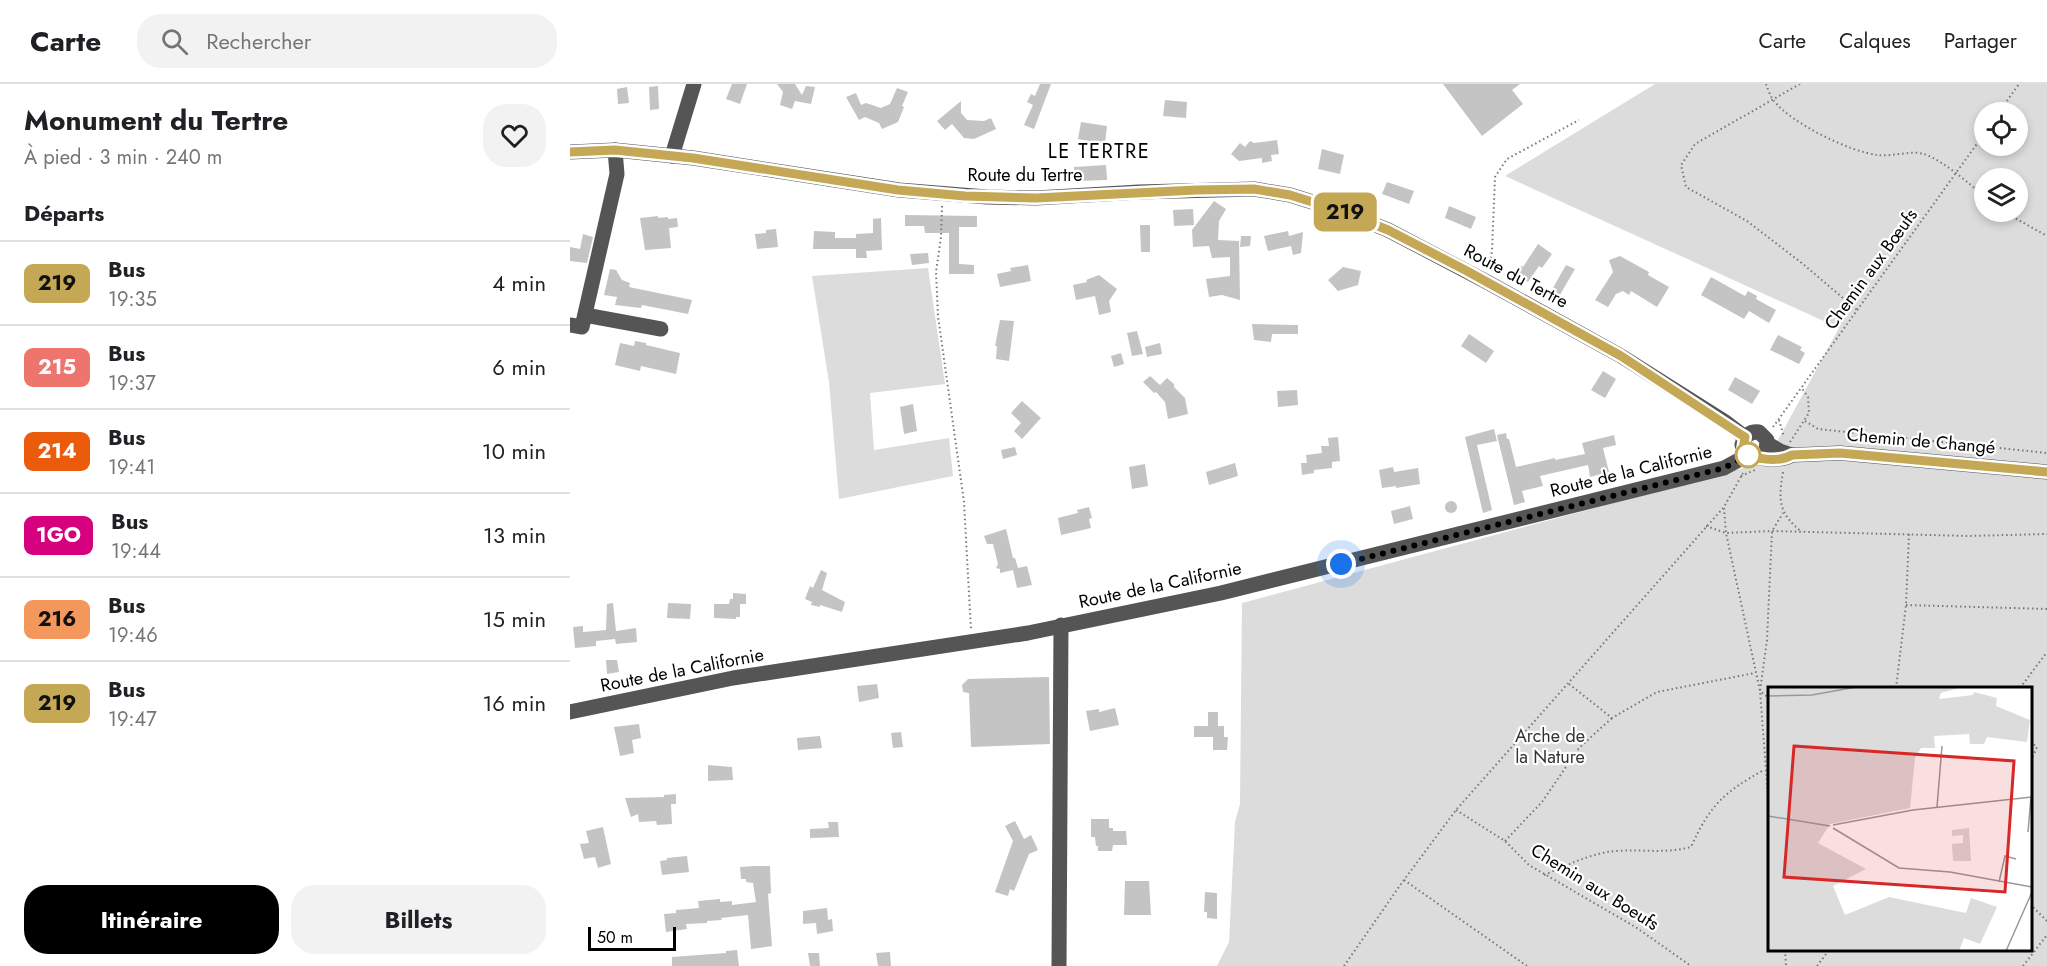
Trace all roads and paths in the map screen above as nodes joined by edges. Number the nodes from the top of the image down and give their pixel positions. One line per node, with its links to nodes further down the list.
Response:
1 (694, 84): 11 (street)
2 (1766, 84): 5 (path)
3 (1800, 84): 5 (path)
4 (2019, 84): 6 (path)
5 (1773, 100): 12 (path); 18 (path)
6 (2006, 102)
7 (1579, 120): 17 (path)
8 (1974, 149): 12 (path, Chemin aux Bœufs)
9 (615, 150): 10 (street, Route du Tertre); 11 (street, Route du Tertre); 19 (street)
10 (570, 152)
11 (672, 156): 14 (street, Route du Tertre)
12 (1957, 174): 13 (path); 18 (path, Chemin aux Bœufs)
13 (1974, 188)
14 (942, 194): 17 (street, Route du Tertre); 42 (path)
15 (2021, 222): 16 (path)
16 (2047, 237)
17 (1487, 282): 24 (street, Route du Tertre)
18 (1857, 310): 22 (path, Chemin aux Bœufs)
19 (585, 315): 20 (street); 21 (street)
20 (570, 325)
21 (661, 329)
22 (1801, 387): 23 (path); 27 (path, Chemin aux Bœufs)
23 (1805, 421): 26 (path); 27 (path)
24 (1745, 437): 25 (street); 28 (street)
25 (1768, 444): 27 (street, Chemin de Changé); 28 (street)
26 (2047, 453)
27 (1787, 455): 28 (street, Chemin de Changé); 29 (street, Chemin de Changé); 32 (path)
28 (1754, 456): 41 (street, Route de la Californie)
29 (2047, 472)
30 (1741, 476): 31 (path)
31 (1724, 507): 33 (path); 36 (path)
32 (1783, 513): 34 (path); 35 (path)
33 (1706, 526): 36 (path); 45 (path)
34 (1772, 531): 35 (path); 36 (path); 48 (path)
35 (1802, 532): 37 (path)
36 (1726, 533): 44 (path)
37 (1909, 534): 38 (path); 39 (path)
38 (2047, 534)
39 (1906, 605): 40 (path); 46 (path)
40 (2047, 609)
41 (1060, 626): 42 (street, Route de la Californie); 65 (street)
42 (972, 642): 50 (street, Route de la Californie)
43 (2047, 652): 47 (path)
44 (1756, 673): 48 (path); 51 (path)
45 (1569, 684): 51 (path); 56 (path)
46 (1896, 687)
47 (2021, 687)
48 (1760, 691): 49 (path); 54 (path)
49 (1768, 697)
50 (570, 712)
51 (1612, 718): 57 (path)
52 (2032, 743): 53 (path)
53 (2032, 760)
54 (1765, 770): 55 (path); 58 (path)
55 (1768, 801)
56 (1456, 810): 57 (path, Chemin aux Boeufs); 59 (path)
57 (1505, 841): 58 (path, Chemin aux Boeufs)
58 (1544, 874): 68 (path, Chemin aux Boeufs)
59 (1404, 880): 66 (path); 67 (path)
60 (2032, 905): 61 (path)
61 (2047, 921)
62 (2047, 935): 71 (path)
63 (1785, 951): 69 (path)
64 (1828, 951): 70 (path)
65 (1059, 966)
66 (1344, 966)
67 (1527, 966)
68 (1691, 966)
69 (1786, 966)
70 (1817, 966)
71 (2024, 966)

